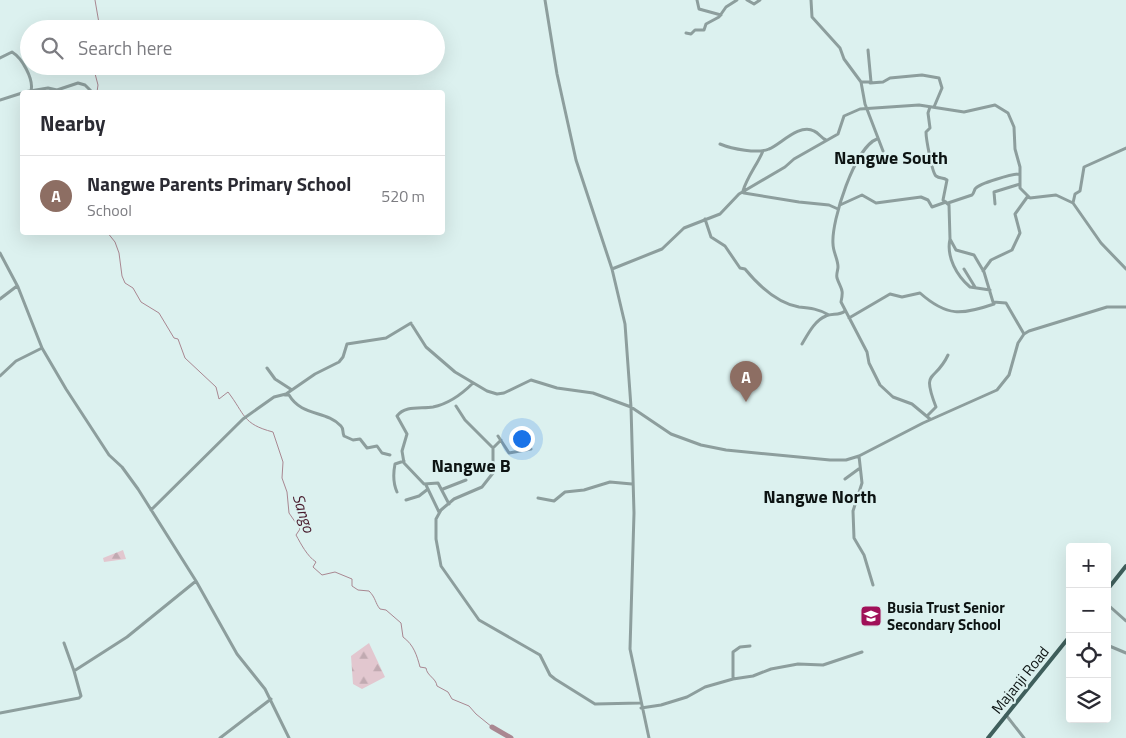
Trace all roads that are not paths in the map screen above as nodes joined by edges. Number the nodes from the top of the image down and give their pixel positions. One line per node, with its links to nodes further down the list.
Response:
1 (545, 0): 43 (street)
2 (697, 0): 7 (street)
3 (737, 0): 7 (street)
4 (747, 0): 5 (street)
5 (760, 0)
6 (811, 0): 13 (street)
7 (721, 15): 8 (street)
8 (686, 33)
9 (868, 50): 14 (street)
10 (0, 58): 11 (street)
11 (20, 58)
12 (28, 75): 15 (street)
13 (860, 82): 14 (street); 23 (street)
14 (870, 83): 22 (street)
15 (31, 90)
16 (37, 90): 18 (street)
17 (57, 90): 19 (street)
18 (57, 90)
19 (90, 90)
20 (20, 94): 21 (street)
21 (0, 100)
22 (932, 107): 23 (street); 30 (street); 34 (street)
23 (867, 108): 24 (street); 25 (street)
24 (878, 139): 28 (street); 37 (street)
25 (827, 140): 29 (street); 32 (street)
26 (720, 144): 29 (street)
27 (1126, 148): 35 (street)
28 (883, 151)
29 (763, 152): 32 (street)
30 (1020, 174): 31 (street); 34 (street)
31 (1020, 184): 33 (street); 36 (street)
32 (743, 192): 37 (street); 38 (street)
33 (1028, 196): 35 (street); 44 (street)
34 (947, 203): 37 (street); 39 (street)
35 (1073, 203): 42 (street)
36 (995, 204)
37 (839, 207): 51 (street)
38 (705, 219): 43 (street); 52 (street)
39 (950, 240): 44 (street); 46 (street)
40 (0, 253): 45 (street)
41 (964, 269): 46 (street)
42 (1126, 269)
43 (612, 270): 65 (street)
44 (983, 271): 47 (street)
45 (17, 286): 48 (street); 56 (street)
46 (975, 287): 47 (street)
47 (991, 290): 49 (street)
48 (0, 299)
49 (995, 304): 53 (street); 54 (street)
50 (1126, 307): 54 (street)
51 (845, 311): 52 (street); 53 (street)
52 (829, 315): 55 (street)
53 (849, 318): 66 (street)
54 (1024, 334): 66 (street)
55 (802, 344)
56 (42, 348): 59 (street); 82 (street)
57 (948, 355): 66 (street)
58 (267, 368): 61 (street)
59 (0, 376)
60 (473, 383): 61 (street); 65 (street); 71 (street)
61 (292, 390): 62 (street); 63 (street)
62 (289, 395): 63 (street); 69 (street)
63 (282, 396): 82 (street)
64 (456, 406): 67 (street)
65 (631, 407): 70 (street); 75 (street)
66 (929, 418): 70 (street)
67 (493, 448): 68 (street); 81 (street)
68 (531, 449)
69 (390, 455)
70 (859, 456): 72 (street)
71 (404, 461): 76 (street); 78 (street)
72 (860, 468): 73 (street); 86 (street)
73 (845, 479)
74 (466, 480): 77 (street)
75 (632, 484): 79 (street); 99 (street)
76 (427, 487): 77 (street); 80 (street); 83 (street)
77 (443, 489): 81 (street)
78 (397, 492)
79 (538, 498)
80 (406, 500)
81 (449, 504): 83 (street)
82 (151, 510): 85 (street)
83 (439, 512): 99 (street)
84 (1126, 566): 87 (main road)
85 (196, 581): 96 (street); 98 (street)
86 (873, 585)
87 (1109, 588)
88 (1111, 608): 89 (street)
89 (1126, 621)
90 (1066, 641): 101 (main road, Majanji Road)
91 (64, 643): 96 (street)
92 (750, 646): 97 (street)
93 (1111, 647): 95 (street)
94 (862, 652): 97 (street)
95 (1126, 653)
96 (74, 670): 100 (street)
97 (733, 679): 99 (street)
98 (271, 698): 102 (street); 103 (street)
99 (641, 706): 104 (street)
100 (0, 713)
101 (1006, 715): 105 (main road, Majanji Road); 106 (street)
102 (220, 738)
103 (290, 738)
104 (649, 738)
105 (988, 738)
106 (1024, 738)

